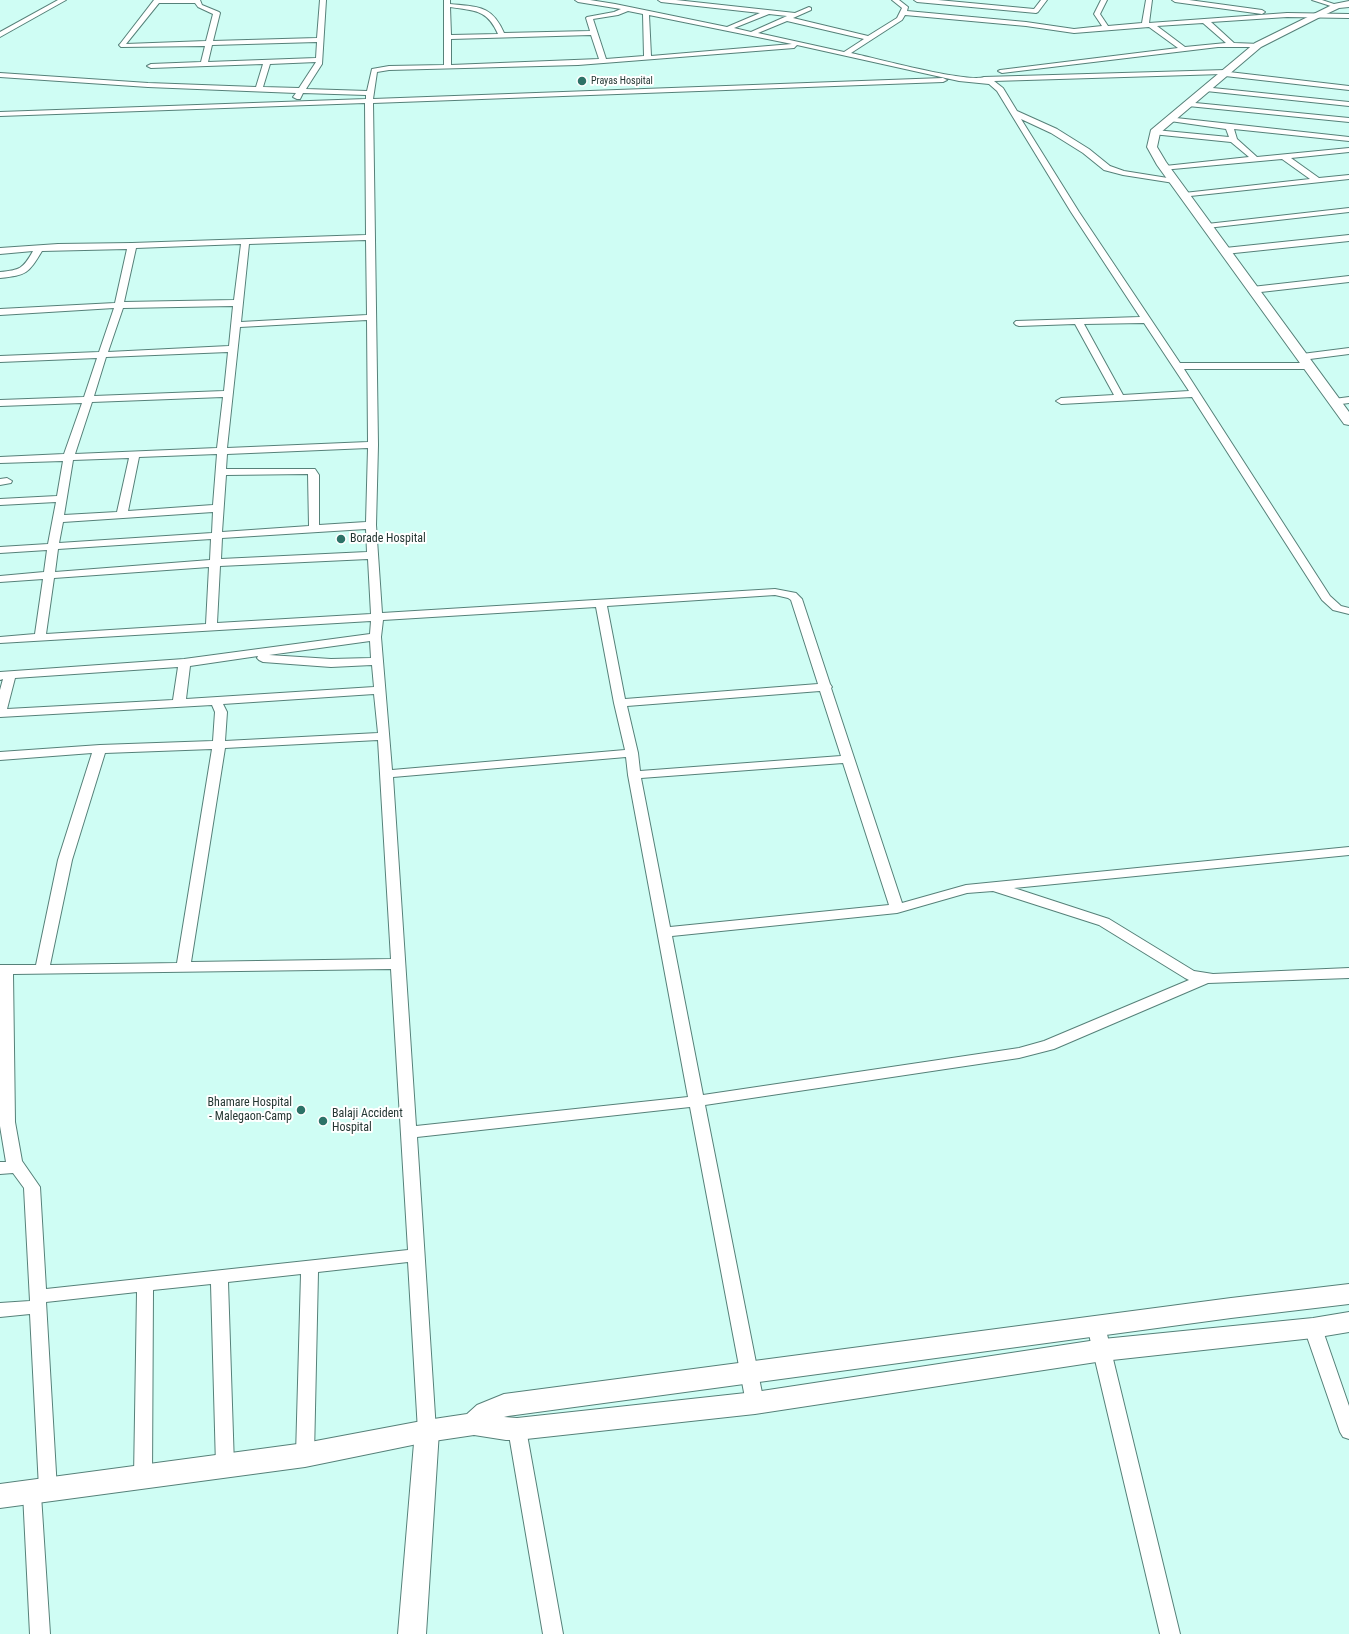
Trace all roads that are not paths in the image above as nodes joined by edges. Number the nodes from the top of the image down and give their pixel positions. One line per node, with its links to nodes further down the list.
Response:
1 (63, 0): 39 (street)
2 (323, 0): 43 (street)
3 (578, 0): 15 (street)
4 (661, 0): 23 (street)
5 (895, 0): 24 (street)
6 (917, 0): 17 (street)
7 (992, 0): 17 (street)
8 (1044, 0): 21 (street)
9 (1104, 0): 35 (street)
10 (1149, 0): 33 (street)
11 (1175, 0): 26 (street)
12 (1315, 0): 18 (street)
13 (158, 1): 44 (street); 55 (street)
14 (447, 3): 40 (street); 41 (street)
15 (618, 3): 19 (street)
16 (1349, 4): 18 (street)
17 (986, 6): 21 (street); 30 (street)
18 (1337, 6): 27 (street)
19 (627, 9): 22 (street); 37 (street)
20 (809, 9): 25 (street)
21 (1036, 11): 32 (street)
22 (646, 12): 36 (street); 50 (street)
23 (769, 12): 25 (street); 36 (street)
24 (903, 13): 30 (street); 42 (street)
25 (797, 14): 29 (street)
26 (1287, 15): 27 (street); 31 (street)
27 (1316, 16): 28 (street); 47 (street)
28 (1349, 16)
29 (787, 19): 38 (street); 42 (street)
30 (976, 19): 32 (street); 34 (street)
31 (1205, 21): 33 (street); 46 (street)
32 (1032, 24): 35 (street)
33 (1148, 25): 35 (street); 48 (street)
34 (971, 27)
35 (1106, 28)
36 (727, 29): 38 (street)
37 (594, 33): 40 (street); 52 (street)
38 (751, 34): 45 (street)
39 (0, 35)
40 (502, 36): 41 (street)
41 (449, 37): 56 (street)
42 (868, 38): 49 (street)
43 (321, 40): 44 (street); 51 (street)
44 (209, 44): 54 (street); 55 (street)
45 (808, 45): 49 (street); 50 (street)
46 (1232, 45): 47 (street); 48 (street)
47 (1258, 45): 57 (street)
48 (1184, 49): 59 (street)
49 (846, 53): 59 (street)
50 (648, 58): 52 (street)
51 (319, 60): 53 (street); 64 (street)
52 (602, 61): 56 (street)
53 (267, 62): 54 (street); 63 (street)
54 (204, 64): 55 (street)
55 (151, 66): 58 (street); 63 (street)
56 (448, 67): 65 (street)
57 (1225, 73): 59 (street); 61 (street); 62 (street)
58 (0, 75)
59 (955, 78): 65 (street); 69 (street)
60 (1349, 88): 62 (street)
61 (1206, 89): 62 (street); 67 (street)
62 (1287, 89): 68 (street)
63 (259, 90): 64 (street)
64 (301, 90): 65 (street); 66 (street)
65 (369, 97): 66 (street); 87 (street)
66 (294, 104): 70 (street)
67 (1188, 104): 71 (street); 72 (street)
68 (1349, 104)
69 (1015, 113): 83 (street); 101 (street)
70 (0, 114)
71 (1170, 119): 73 (street); 74 (street)
72 (1349, 120)
73 (1226, 126): 75 (street); 76 (street)
74 (1155, 132): 76 (street); 80 (street)
75 (1349, 139)
76 (1233, 140): 79 (street)
77 (1349, 150): 78 (street)
78 (1283, 156): 79 (street); 82 (street)
79 (1254, 159): 80 (street)
80 (1164, 168): 83 (street)
81 (1349, 177): 82 (street)
82 (1317, 180): 84 (street)
83 (1174, 181): 84 (street)
84 (1184, 195): 86 (street)
85 (1349, 210): 86 (street)
86 (1207, 226): 93 (street)
87 (370, 237): 89 (street); 100 (street)
88 (1349, 238): 93 (street)
89 (245, 242): 90 (street); 97 (street)
90 (132, 246): 91 (street); 98 (street)
91 (38, 249): 92 (street); 94 (street)
92 (0, 251)
93 (1225, 251): 96 (street)
94 (0, 275)
95 (1349, 279): 96 (street)
96 (1252, 290): 109 (street)
97 (238, 303): 98 (street); 104 (street)
98 (119, 305): 99 (street); 107 (street)
99 (0, 312)
100 (372, 317): 104 (street); 120 (street)
101 (1146, 320): 102 (street); 110 (street)
102 (1078, 322): 103 (street); 113 (street)
103 (1019, 323)
104 (236, 325): 105 (street)
105 (233, 350): 107 (street); 111 (street)
106 (1349, 351): 109 (street)
107 (103, 354): 108 (street); 114 (street)
108 (0, 359)
109 (1305, 362): 110 (street); 117 (street)
110 (1177, 366): 112 (street)
111 (228, 394): 114 (street); 121 (street)
112 (1195, 394): 113 (street); 141 (street)
113 (1120, 398): 116 (street)
114 (88, 399): 118 (street); 123 (street)
115 (1349, 400): 117 (street)
116 (1061, 401)
117 (1334, 402): 119 (street)
118 (0, 403)
119 (1349, 421)
120 (373, 445): 121 (street); 131 (street)
121 (222, 450): 122 (street); 125 (street)
122 (134, 454): 123 (street); 129 (street)
123 (69, 456): 124 (street); 126 (street)
124 (0, 460)
125 (221, 472): 128 (street); 132 (street)
126 (61, 499): 127 (street); 130 (street)
127 (0, 502)
128 (219, 508): 129 (street); 133 (street)
129 (122, 515): 130 (street)
130 (57, 519): 134 (street)
131 (371, 525): 132 (street); 136 (street)
132 (314, 529): 133 (street)
133 (217, 536): 134 (street); 137 (street)
134 (53, 546): 135 (street); 138 (street)
135 (0, 550)
136 (373, 555): 137 (street); 142 (street)
137 (215, 563): 138 (street); 143 (street)
138 (48, 576): 139 (street); 145 (street)
139 (0, 579)
140 (601, 603): 142 (street); 151 (street); 155 (street)
141 (1349, 611)
142 (377, 618): 143 (street); 144 (street)
143 (211, 628): 145 (street)
144 (376, 637): 147 (street); 148 (street)
145 (40, 638): 146 (street)
146 (0, 640)
147 (238, 656): 148 (street); 149 (street)
148 (378, 661): 152 (street)
149 (184, 663): 150 (street); 154 (street)
150 (5, 676): 156 (street)
151 (826, 687): 155 (street); 162 (street)
152 (380, 690): 153 (street); 157 (street)
153 (216, 701): 154 (street); 158 (street)
154 (179, 703): 156 (street)
155 (620, 703): 160 (street)
156 (0, 712)
157 (384, 736): 158 (street); 163 (street)
158 (219, 745): 159 (street); 170 (street)
159 (100, 749): 161 (street); 171 (street)
160 (632, 753): 163 (street); 164 (street)
161 (0, 756)
162 (849, 759): 164 (street); 167 (street)
163 (386, 774): 169 (street)
164 (634, 775): 168 (street)
165 (1349, 851): 166 (street)
166 (992, 887): 167 (street); 174 (street)
167 (897, 909): 168 (street)
168 (664, 932): 176 (street)
169 (398, 964): 170 (street); 177 (street)
170 (183, 967): 171 (street)
171 (42, 969): 172 (street)
172 (3, 970): 175 (street)
173 (1349, 973): 174 (street)
174 (1206, 978): 176 (street)
175 (3, 1060): 178 (street)
176 (697, 1101): 177 (street); 193 (street)
177 (408, 1132): 180 (street)
178 (16, 1167): 179 (street); 185 (street)
179 (0, 1168)
180 (416, 1255): 181 (street); 198 (street)
181 (310, 1267): 182 (street); 200 (street)
182 (219, 1276): 183 (street); 201 (street)
183 (145, 1284): 185 (street); 202 (street)
184 (1341, 1295): 186 (main road); 188 (main road)
185 (38, 1301): 187 (street); 203 (street)
186 (1267, 1304): 190 (main road); 191 (main road)
187 (0, 1310)
188 (1347, 1322): 189 (main road)
189 (1313, 1328): 190 (main road); 199 (street)
190 (1275, 1332): 191 (main road)
191 (1100, 1338): 192 (main road); 194 (main road); 208 (street)
192 (945, 1346): 193 (main road); 194 (main road)
193 (749, 1372): 195 (street); 196 (main road)
194 (955, 1373): 195 (main road)
195 (755, 1403): 197 (main road)
196 (474, 1424): 197 (main road); 198 (main road)
197 (516, 1429): 207 (street)
198 (427, 1431): 200 (main road); 206 (street)
199 (1349, 1432)
200 (305, 1455): 201 (main road)
201 (225, 1466): 202 (main road)
202 (143, 1477): 203 (main road)
203 (40, 1492): 204 (main road); 205 (street)
204 (0, 1496)
205 (40, 1634)
206 (412, 1634)
207 (553, 1634)
208 (1170, 1634)

